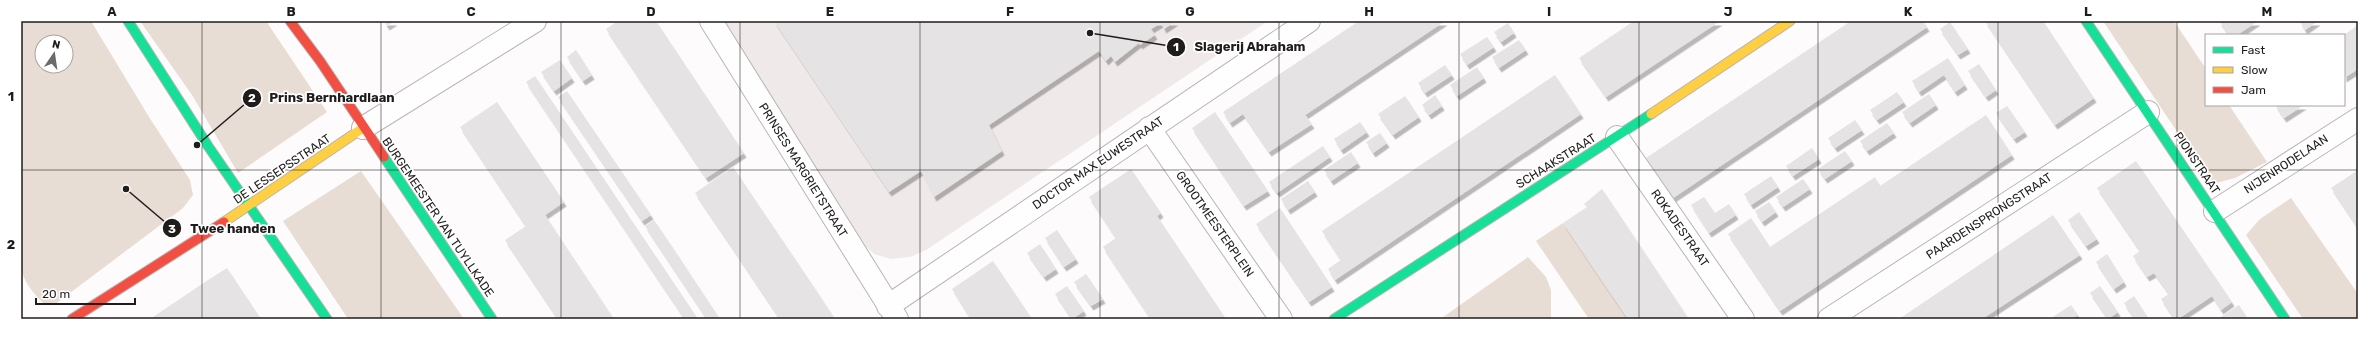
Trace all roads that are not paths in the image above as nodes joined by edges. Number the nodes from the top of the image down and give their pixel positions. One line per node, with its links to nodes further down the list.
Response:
1 (128, 21): 13 (street)
2 (290, 21): 10 (street, BURGEMEESTER VAN TUYLLKADE)
3 (535, 21): 10 (street)
4 (711, 21): 15 (street, PRINSES MARGRIETSTRAAT)
5 (1309, 21): 11 (street, DOCTOR MAX EUWESTRAAT)
6 (1790, 21): 12 (street, SCHAAKSTRAAT)
7 (2086, 21): 8 (street, PIONSTRAAT)
8 (2148, 112): 14 (street, PIONSTRAAT); 22 (street, PAARDENSPRONGSTRAAT)
9 (2358, 118): 14 (street, NIJENRODELAAN)
10 (364, 128): 13 (street, DE LESSEPSSTRAAT); 18 (street, BURGEMEESTER VAN TUYLLKADE)
11 (1149, 128): 15 (street, DOCTOR MAX EUWESTRAAT); 19 (street, GROOTMEESTERPLEIN)
12 (1617, 137): 20 (street, SCHAAKSTRAAT); 21 (street, ROKADESTRAAT)
13 (249, 206): 16 (street, DE LESSEPSSTRAAT); 17 (street)
14 (2215, 211): 23 (street, PIONSTRAAT)
15 (892, 312)
16 (72, 319)
17 (327, 319)
18 (492, 319)
19 (1281, 319)
20 (1334, 319)
21 (1743, 319)
22 (1829, 319)
23 (2285, 319)

